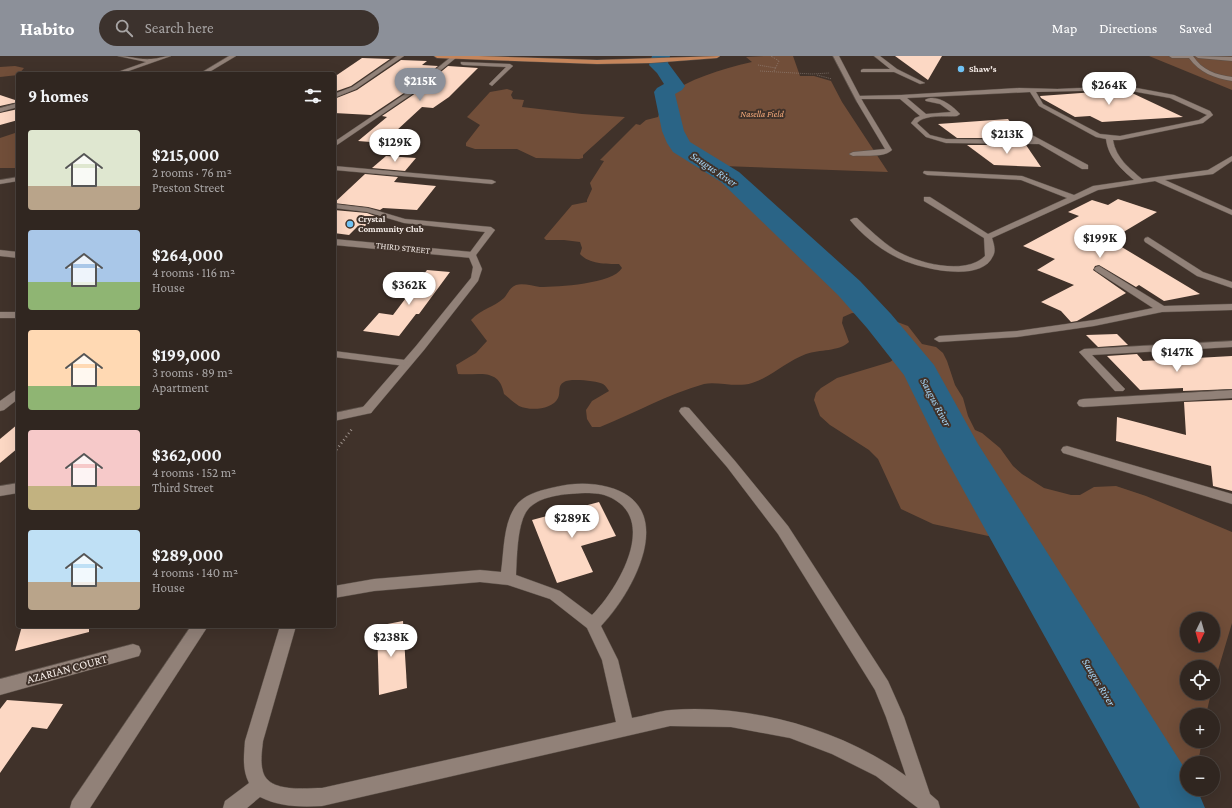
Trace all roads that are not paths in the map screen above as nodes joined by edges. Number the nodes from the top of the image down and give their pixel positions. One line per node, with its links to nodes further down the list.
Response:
1 (121, 56): 18 (street)
2 (168, 56): 18 (street)
3 (233, 56): 25 (street)
4 (400, 56): 30 (street)
5 (436, 56): 11 (main road)
6 (717, 56): 12 (main road)
7 (836, 56): 33 (street)
8 (877, 56): 22 (street)
9 (1172, 56): 13 (street)
10 (1198, 56): 16 (street)
11 (454, 57): 14 (main road); 39 (street)
12 (686, 57): 15 (main road)
13 (1191, 57): 26 (street)
14 (485, 59): 17 (main road); 20 (street)
15 (544, 59): 17 (main road)
16 (1232, 59)
17 (504, 60): 21 (street)
18 (152, 61): 24 (street)
19 (463, 63): 20 (street)
20 (480, 64): 21 (street)
21 (499, 65): 28 (street)
22 (895, 70): 23 (street); 27 (street)
23 (863, 71)
24 (121, 72)
25 (205, 72)
26 (1232, 79)
27 (922, 83)
28 (492, 84)
29 (1032, 90): 31 (street); 40 (street); 40 (street)
30 (336, 95)
31 (917, 96): 32 (street); 36 (street)
32 (901, 97): 33 (street); 36 (street)
33 (859, 100): 43 (street)
34 (16, 106): 35 (street)
35 (0, 110)
36 (925, 116): 41 (street)
37 (1019, 130): 41 (street)
38 (336, 134): 39 (street)
39 (349, 134): 42 (street)
40 (1110, 138): 50 (street)
41 (1040, 142): 45 (street)
42 (336, 144)
43 (853, 154)
44 (1232, 158): 48 (street)
45 (1085, 167)
46 (336, 168): 52 (street)
47 (927, 174): 53 (street)
48 (1156, 179): 50 (street); 56 (street)
49 (16, 180): 51 (street)
50 (1140, 181): 53 (street)
51 (0, 182)
52 (492, 182)
53 (1074, 198): 58 (street)
54 (927, 199): 58 (street)
55 (336, 206): 63 (street)
56 (1232, 213)
57 (854, 220): 58 (street)
58 (988, 237)
59 (1148, 240): 65 (street)
60 (336, 242): 63 (street, THIRD STREET)
61 (0, 253): 62 (street)
62 (16, 255)
63 (472, 255): 73 (street)
64 (1099, 269): 67 (street)
65 (1232, 285)
66 (1232, 307): 67 (street)
67 (1162, 309): 70 (street)
68 (0, 315): 69 (street)
69 (16, 315)
70 (939, 339)
71 (1232, 344): 74 (street)
72 (336, 354): 73 (street)
73 (405, 363): 80 (street)
74 (1119, 389)
75 (1232, 394): 77 (street)
76 (16, 395): 78 (street)
77 (1083, 403)
78 (0, 407)
79 (684, 411): 94 (street)
80 (336, 417)
81 (1066, 450): 84 (street)
82 (16, 488): 83 (street)
83 (0, 491)
84 (1232, 499)
85 (508, 579): 86 (street); 87 (street); 87 (street)
86 (336, 592)
87 (593, 624): 92 (street)
88 (199, 628): 95 (street)
89 (287, 628): 93 (street)
90 (133, 651): 91 (street, AZARIAN COURT)
91 (0, 687)
92 (626, 728): 93 (street); 94 (street)
93 (259, 786): 96 (street)
94 (927, 804)
95 (79, 808)
96 (232, 808)

